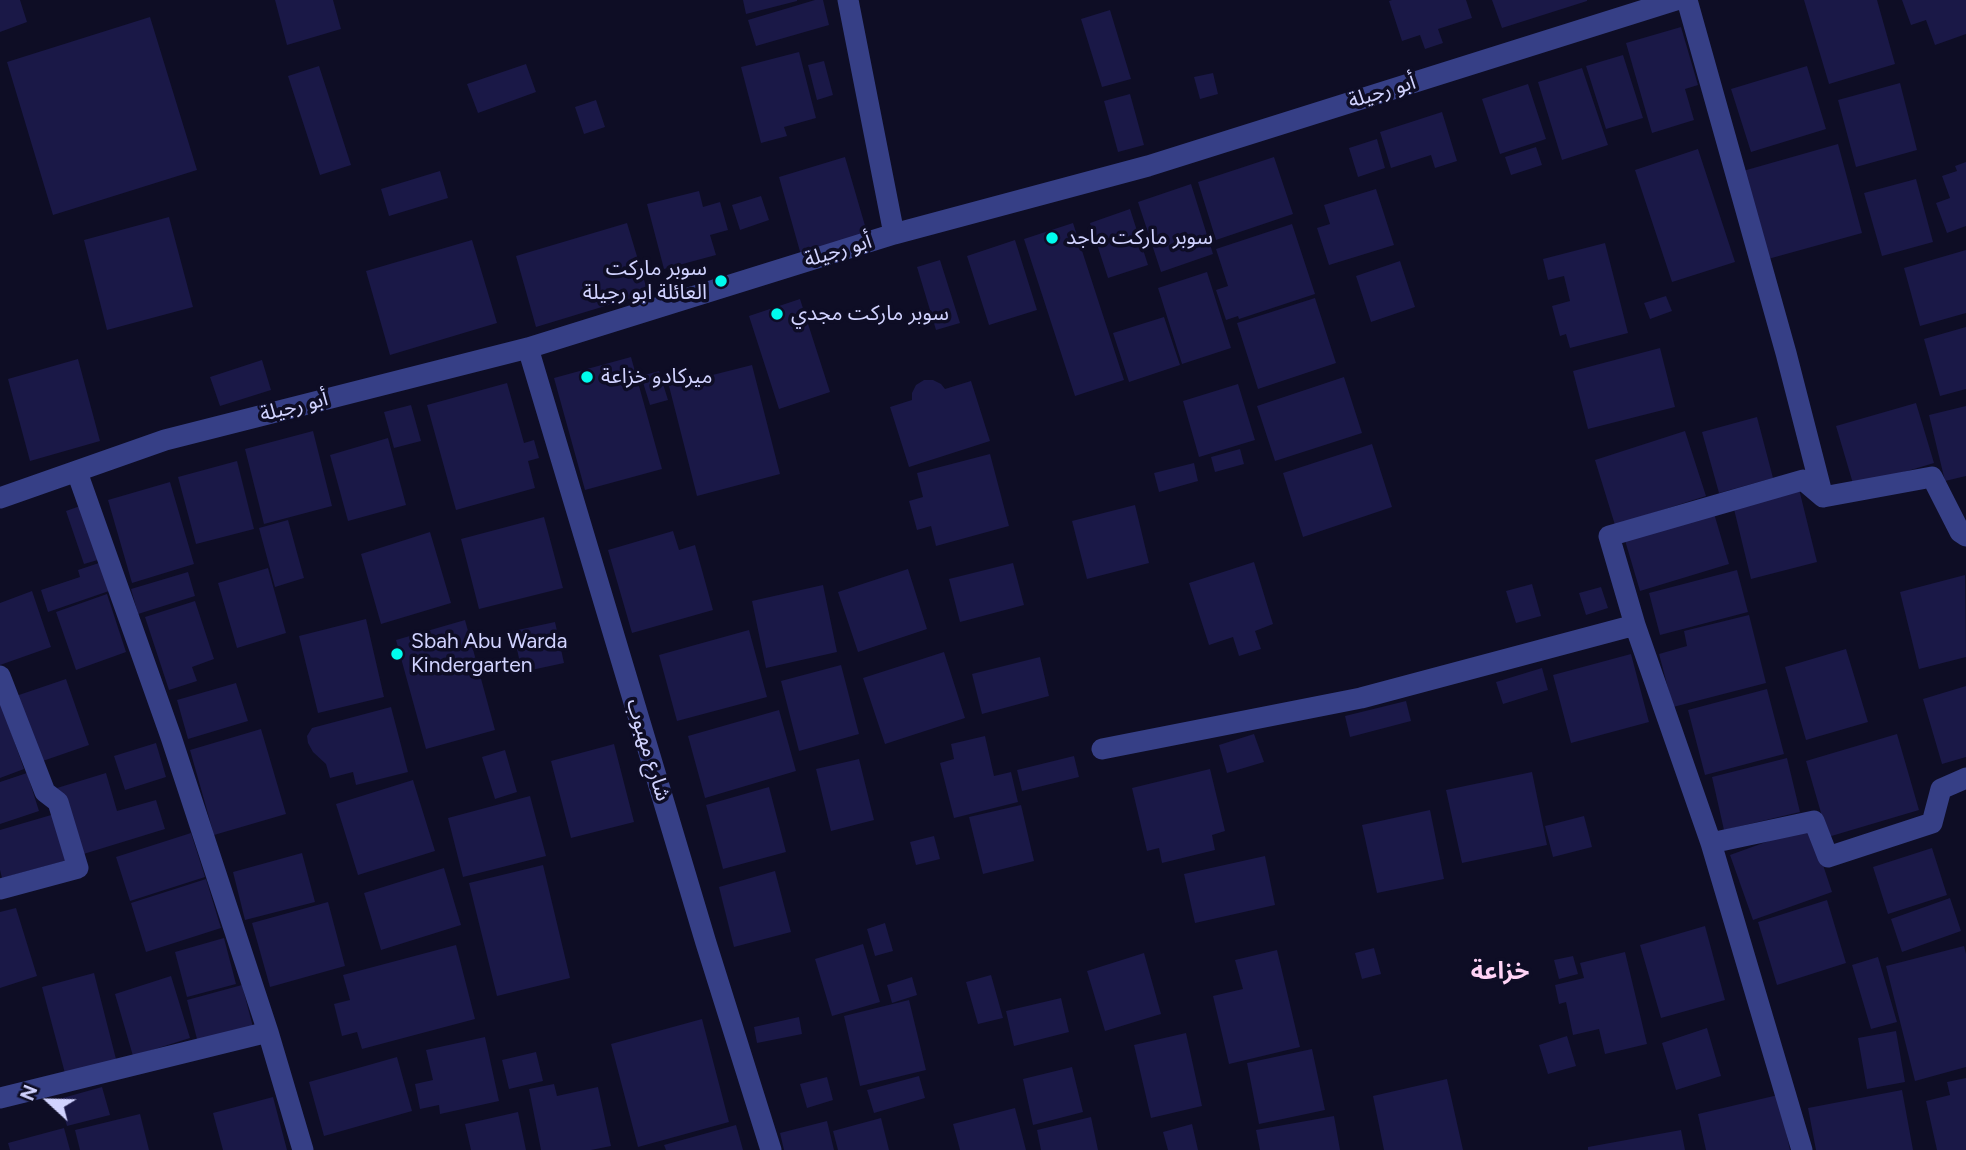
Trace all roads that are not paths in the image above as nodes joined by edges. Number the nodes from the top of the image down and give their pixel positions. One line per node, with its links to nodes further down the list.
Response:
1 (848, 0): 4 (street)
2 (1676, 0): 4 (street, أبو رجيلة)
3 (1687, 0): 7 (street)
4 (894, 234): 5 (street, أبو رجيلة)
5 (528, 348): 6 (street, أبو رجيلة); 19 (street, شارع مهبوب)
6 (77, 472): 8 (street, أبو رجيلة); 16 (street)
7 (1823, 497): 9 (street); 10 (street)
8 (0, 498)
9 (1966, 536)
10 (1635, 625): 12 (street); 14 (street)
11 (0, 676): 15 (street)
12 (1102, 749)
13 (1966, 778): 14 (street)
14 (1711, 843): 20 (street)
15 (0, 889)
16 (268, 1032): 17 (street); 18 (street)
17 (0, 1098)
18 (303, 1150)
19 (771, 1150)
20 (1802, 1150)

